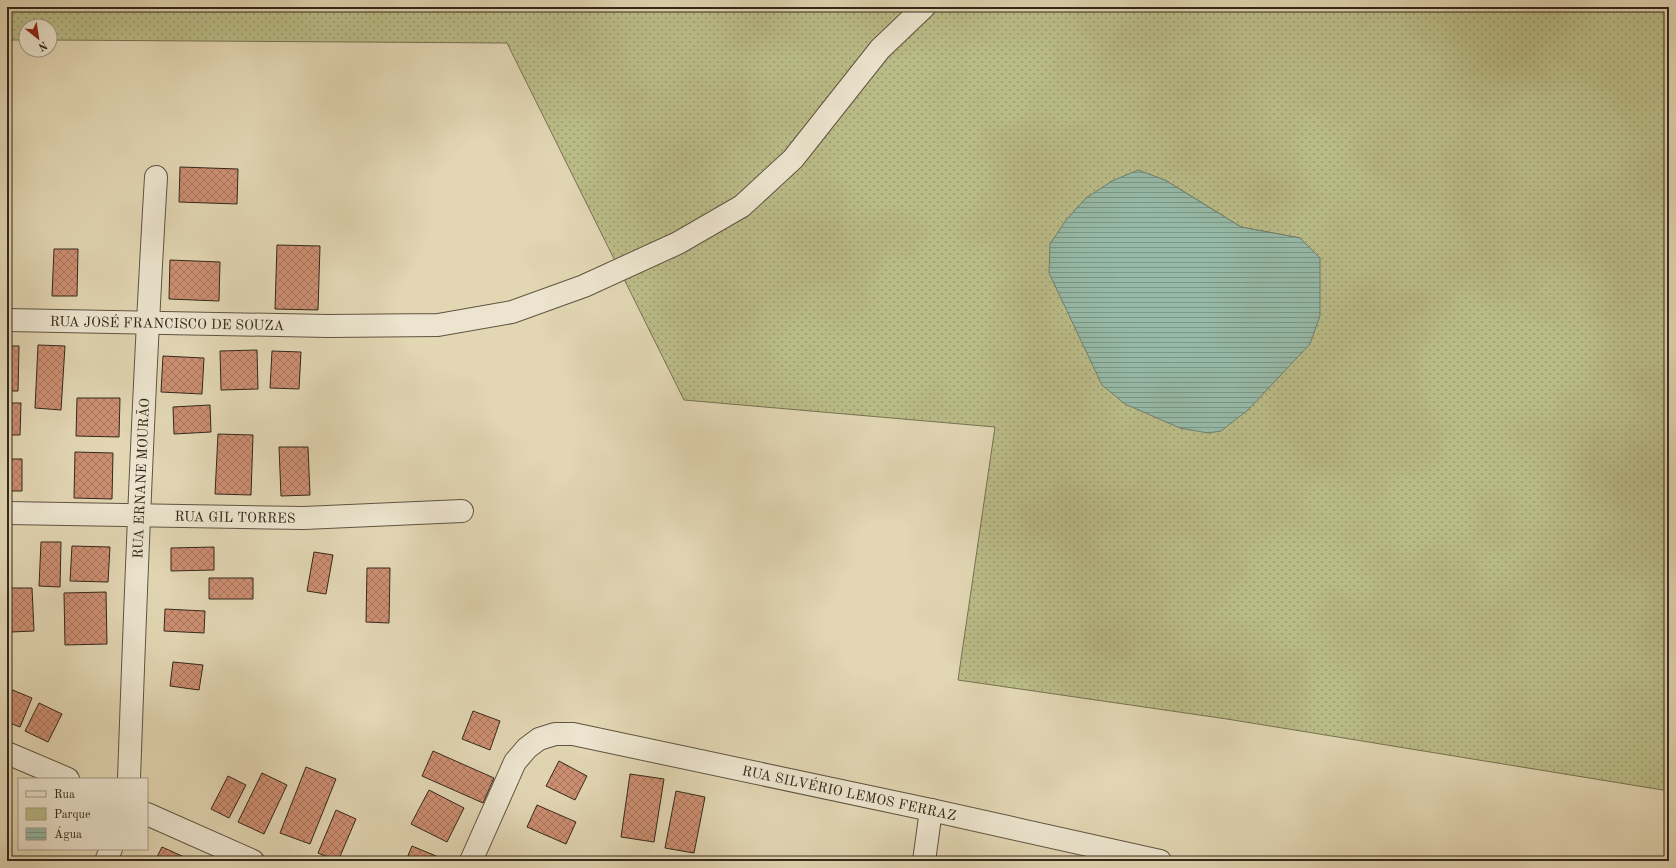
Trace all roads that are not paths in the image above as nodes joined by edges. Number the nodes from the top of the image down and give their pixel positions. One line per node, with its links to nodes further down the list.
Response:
1 (924, 7): 4 (street, RUA JOSÉ FRANCISCO DE SOUZA)
2 (156, 177): 4 (street, RUA ERNANE MOURÃO)
3 (7, 320): 4 (street, RUA JOSÉ FRANCISCO DE SOUZA)
4 (147, 323): 7 (street, RUA ERNANE MOURÃO)
5 (462, 511): 7 (street, RUA GIL TORRES)
6 (7, 513): 7 (street, RUA GIL TORRES)
7 (138, 515): 10 (street, RUA ERNANE MOURÃO)
8 (7, 753): 9 (street)
9 (66, 778)
10 (129, 778)
11 (931, 810): 16 (street, RUA SILVÉRIO LEMOS FERRAZ); 17 (street); 18 (street, RUA SILVÉRIO LEMOS FERRAZ)
12 (148, 814): 15 (street)
13 (111, 850): 14 (street)
14 (106, 861)
15 (253, 861)
16 (471, 861)
17 (924, 861)
18 (1160, 861)

